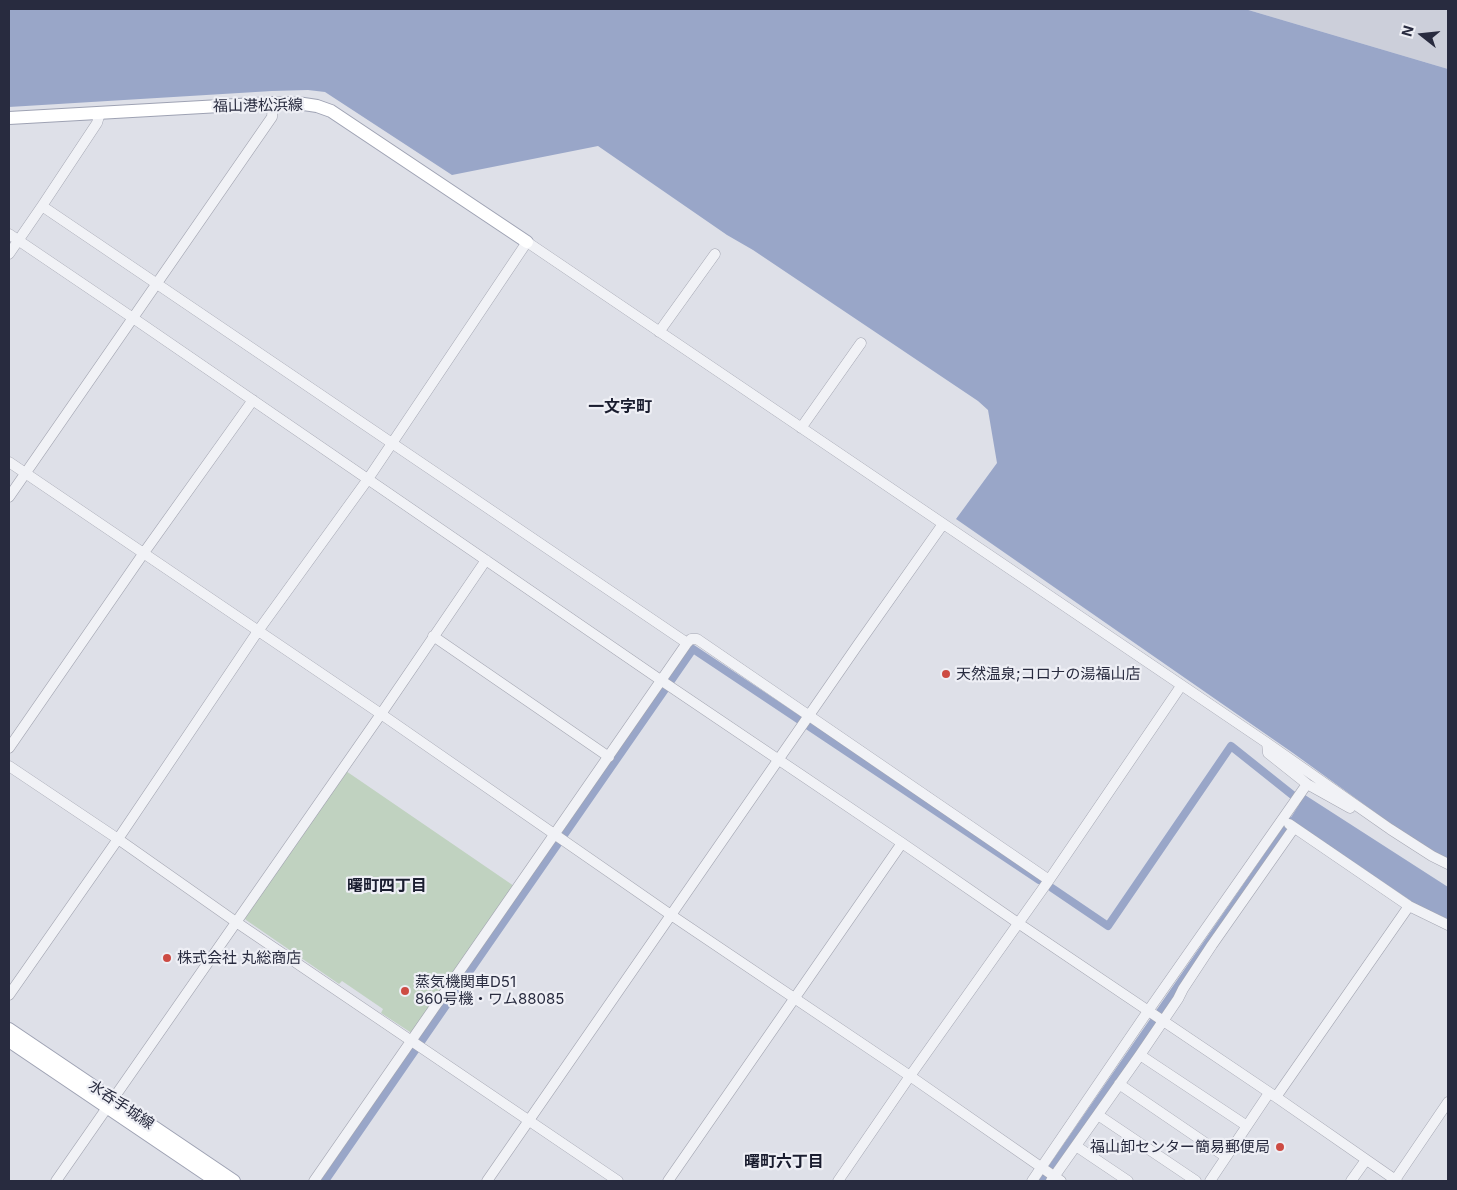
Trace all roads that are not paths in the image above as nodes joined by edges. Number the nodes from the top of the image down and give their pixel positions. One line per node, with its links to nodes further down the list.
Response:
1 (273, 103): 2 (main road, 福山港松浜線); 7 (main road, 福山港松浜線); 10 (street)
2 (100, 113): 3 (main road, 福山港松浜線); 4 (street)
3 (9, 118)
4 (42, 206): 6 (street); 10 (street)
5 (9, 234): 6 (street)
6 (18, 241): 8 (street); 11 (street)
7 (526, 242): 12 (street); 16 (street)
8 (9, 254)
9 (715, 254): 12 (street)
10 (157, 283): 11 (street); 16 (street)
11 (133, 318): 14 (street); 18 (street)
12 (660, 332): 15 (street)
13 (861, 343): 15 (street)
14 (253, 400): 19 (street); 22 (street)
15 (801, 428): 21 (street)
16 (392, 443): 19 (street); 26 (street)
17 (9, 462): 18 (street)
18 (25, 473): 20 (street); 22 (street)
19 (368, 479): 23 (street); 24 (street)
20 (9, 497)
21 (943, 524): 28 (street); 30 (street)
22 (143, 554): 24 (street); 32 (street)
23 (486, 560): 25 (street); 27 (street)
24 (258, 632): 29 (street); 40 (street)
25 (433, 636): 29 (street); 33 (street)
26 (688, 644): 27 (street); 30 (street)
27 (667, 684): 33 (street); 34 (street)
28 (1181, 686): 31 (street); 43 (street)
29 (381, 714): 39 (street); 46 (street)
30 (808, 717): 34 (street); 43 (street)
31 (1267, 743): 36 (street); 37 (street)
32 (9, 748)
33 (609, 757): 39 (street)
34 (780, 759): 41 (street); 45 (street)
35 (9, 766): 40 (street)
36 (1305, 787): 37 (street); 38 (street)
37 (1360, 809): 42 (street)
38 (1289, 824): 44 (street); 51 (street); 51 (street)
39 (559, 838): 45 (street); 54 (street)
40 (118, 839): 46 (street); 49 (street)
41 (902, 843): 47 (street); 50 (street)
42 (1448, 864)
43 (1049, 880): 47 (street)
44 (1409, 906): 48 (street); 58 (street)
45 (671, 915): 50 (street); 62 (street)
46 (236, 922): 54 (street); 60 (street)
47 (1018, 923): 51 (street); 56 (street)
48 (1448, 925)
49 (9, 995)
50 (794, 998): 56 (street); 75 (street)
51 (1156, 1016): 55 (street); 58 (street); 67 (street)
52 (9, 1029): 60 (main road, 水呑手城線)
53 (9, 1041): 60 (main road, 水呑手城線)
54 (416, 1044): 62 (street); 72 (street)
55 (1140, 1055): 57 (street); 63 (street)
56 (910, 1076): 67 (street); 76 (street)
57 (1119, 1084): 61 (street); 65 (street)
58 (1273, 1095): 63 (street); 66 (street)
59 (1448, 1102): 68 (street)
60 (110, 1103): 69 (street); 70 (main road, 水呑手城線); 71 (main road, 水呑手城線)
61 (1098, 1115): 64 (street); 79 (street)
62 (529, 1120): 73 (street); 74 (street)
63 (1246, 1126): 65 (street)
64 (1076, 1146): 67 (street); 78 (street)
65 (1226, 1157): 80 (street)
66 (1366, 1160): 68 (street); 81 (street)
67 (1051, 1175): 77 (street)
68 (1396, 1180)
69 (56, 1181)
70 (216, 1181)
71 (234, 1181)
72 (314, 1181)
73 (487, 1181)
74 (618, 1181)
75 (668, 1181)
76 (838, 1181)
77 (1032, 1181)
78 (1128, 1181)
79 (1196, 1181)
80 (1210, 1181)
81 (1352, 1181)

